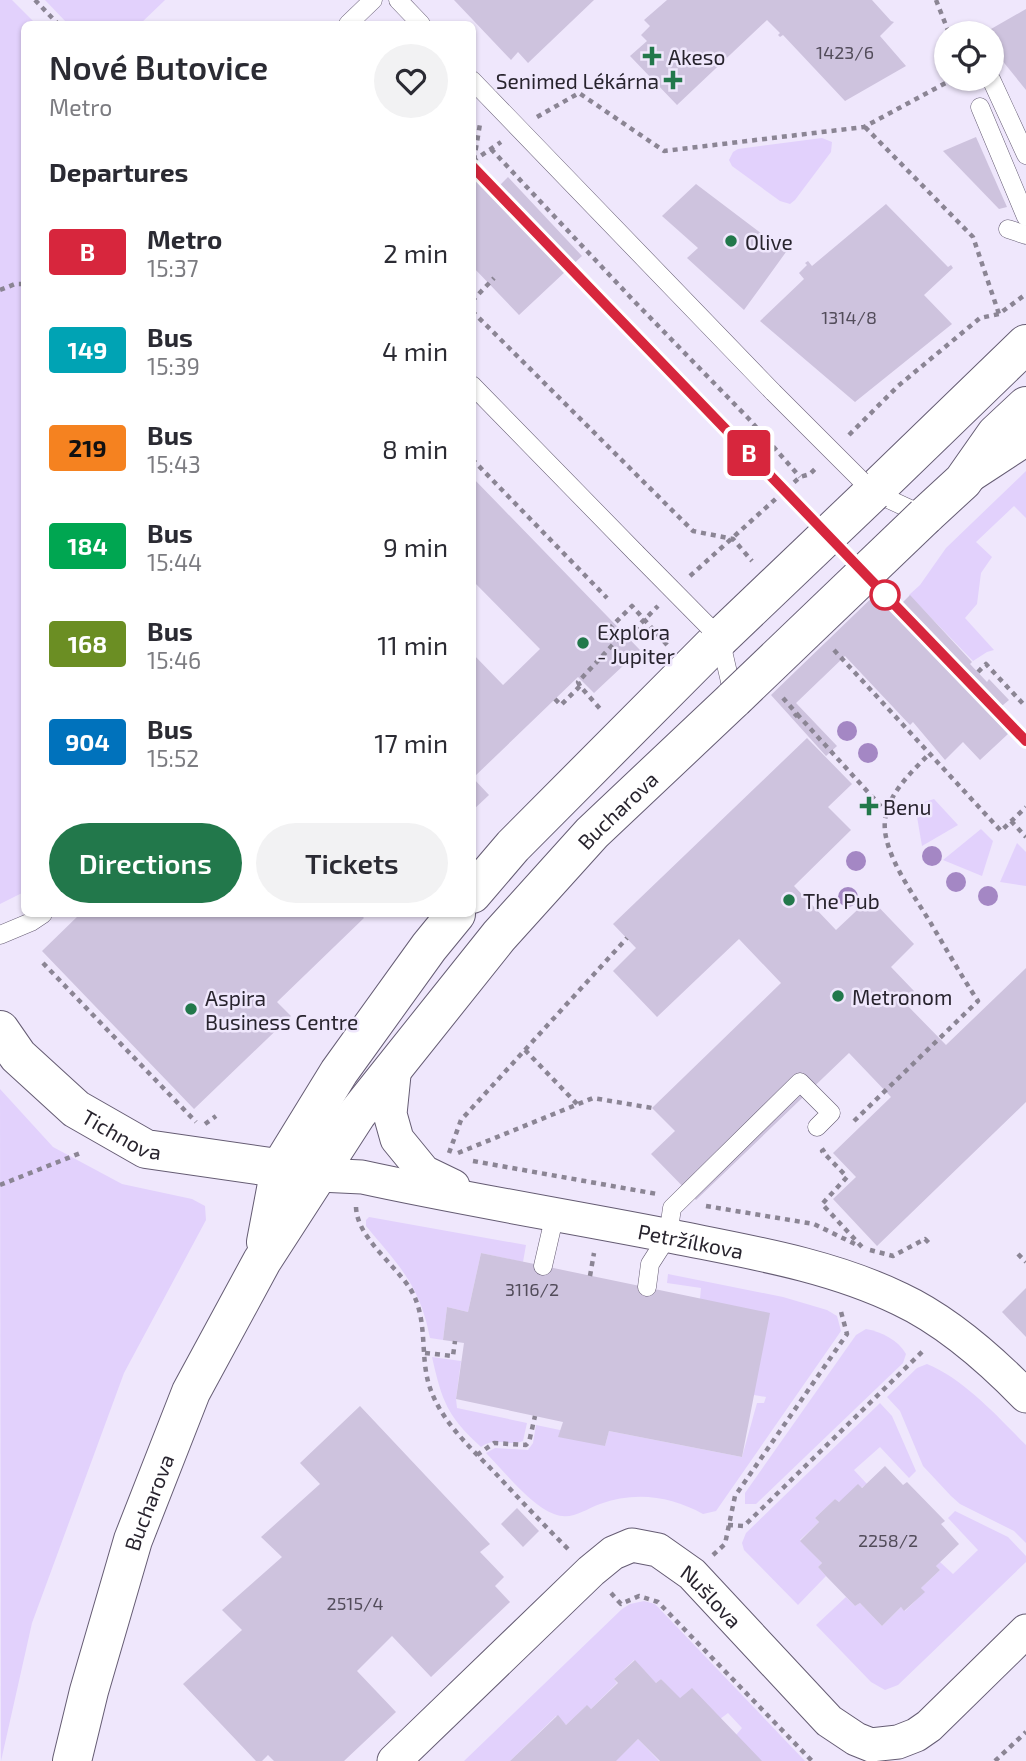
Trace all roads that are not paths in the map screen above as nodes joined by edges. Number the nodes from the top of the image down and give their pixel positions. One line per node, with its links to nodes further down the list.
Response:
1 (373, 0): 3 (lane)
2 (398, 0): 4 (lane)
3 (351, 21)
4 (418, 21)
5 (476, 84): 17 (lane, bridge)
6 (997, 91): 8 (lane)
7 (981, 107): 9 (lane)
8 (1026, 155)
9 (1026, 217)
10 (1008, 229): 11 (lane)
11 (1026, 235)
12 (1026, 344): 17 (main road)
13 (476, 389): 19 (lane, bridge)
14 (1026, 406): 16 (main road, Bucharova)
15 (1026, 439): 16 (street)
16 (963, 481): 18 (main road, Bucharova)
17 (873, 492): 18 (lane); 19 (main road, bridge)
18 (925, 516): 20 (main road, Bucharova, bridge)
19 (720, 639): 20 (lane); 21 (main road)
20 (733, 699): 26 (main road, Bucharova)
21 (476, 889)
22 (38, 917): 24 (lane)
23 (454, 917): 28 (main road, Bucharova)
24 (0, 935)
25 (0, 1030): 28 (main road, Tichnova)
26 (395, 1065): 29 (main road, Bucharova); 30 (street)
27 (817, 1127): 32 (lane)
28 (280, 1168): 29 (main road, Tichnova); 33 (main road, Bucharova)
29 (319, 1175): 30 (street, Petržílkova); 33 (main road, Bucharova)
30 (493, 1204): 31 (street, Petržílkova)
31 (555, 1214): 32 (street, Petržílkova); 34 (lane)
32 (668, 1236): 35 (lane); 36 (street, Petržílkova)
33 (262, 1261): 38 (main road, Bucharova)
34 (543, 1266)
35 (646, 1287)
36 (1026, 1396)
37 (1026, 1631): 39 (street, Nušlova)
38 (72, 1761)
39 (394, 1761)

